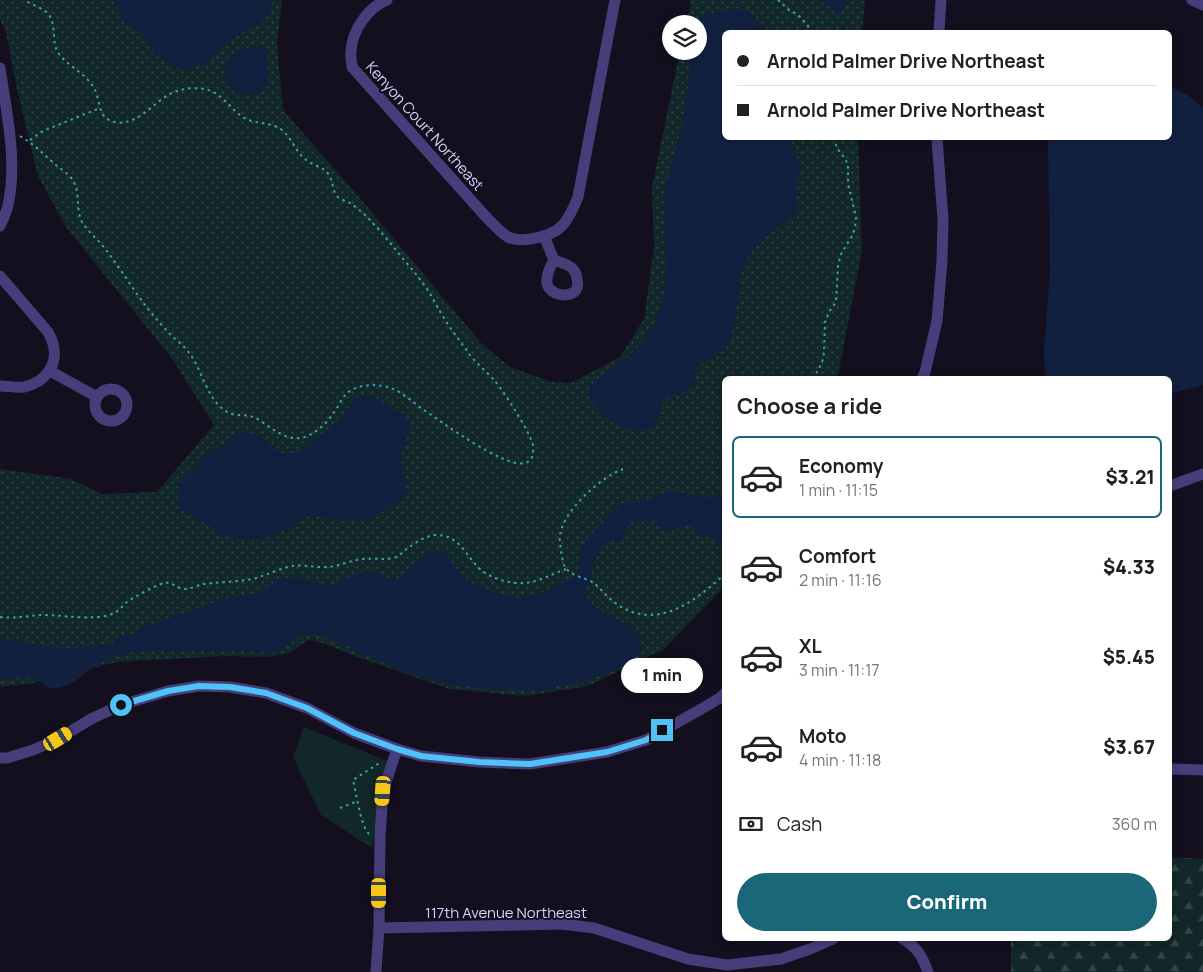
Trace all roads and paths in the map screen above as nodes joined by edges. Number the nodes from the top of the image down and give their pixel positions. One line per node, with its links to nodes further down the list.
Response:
1 (24, 0): 11 (path)
2 (387, 0): 17 (street, Kenyon Court Northeast)
3 (615, 0): 17 (street, Kenyon Court Northeast)
4 (778, 0): 8 (path)
5 (941, 0): 9 (street)
6 (1192, 0): 7 (street)
7 (1203, 5)
8 (811, 30)
9 (939, 30)
10 (0, 68): 12 (street)
11 (100, 108): 15 (path); 15 (path)
12 (8, 130): 15 (path); 16 (street)
13 (835, 140): 21 (path)
14 (937, 140): 22 (street)
15 (29, 141)
16 (0, 226)
17 (544, 236): 18 (street)
18 (554, 260)
19 (0, 276): 20 (street)
20 (50, 371): 23 (street); 24 (street)
21 (815, 376)
22 (923, 376)
23 (0, 386)
24 (97, 397)
25 (623, 470): 28 (path)
26 (1203, 474): 27 (street)
27 (1172, 485)
28 (567, 569): 29 (path); 30 (path)
29 (722, 577)
30 (0, 617)
31 (722, 700): 32 (street)
32 (397, 749): 33 (street); 34 (street)
33 (0, 758)
34 (393, 761): 37 (path); 39 (street)
35 (1172, 769): 36 (street)
36 (1203, 770)
37 (358, 801): 38 (path); 39 (path)
38 (340, 808)
39 (380, 840): 40 (street)
40 (379, 928): 41 (street, 117th Avenue Northeast); 43 (street)
41 (828, 941)
42 (906, 941): 44 (street)
43 (376, 972)
44 (928, 972)

